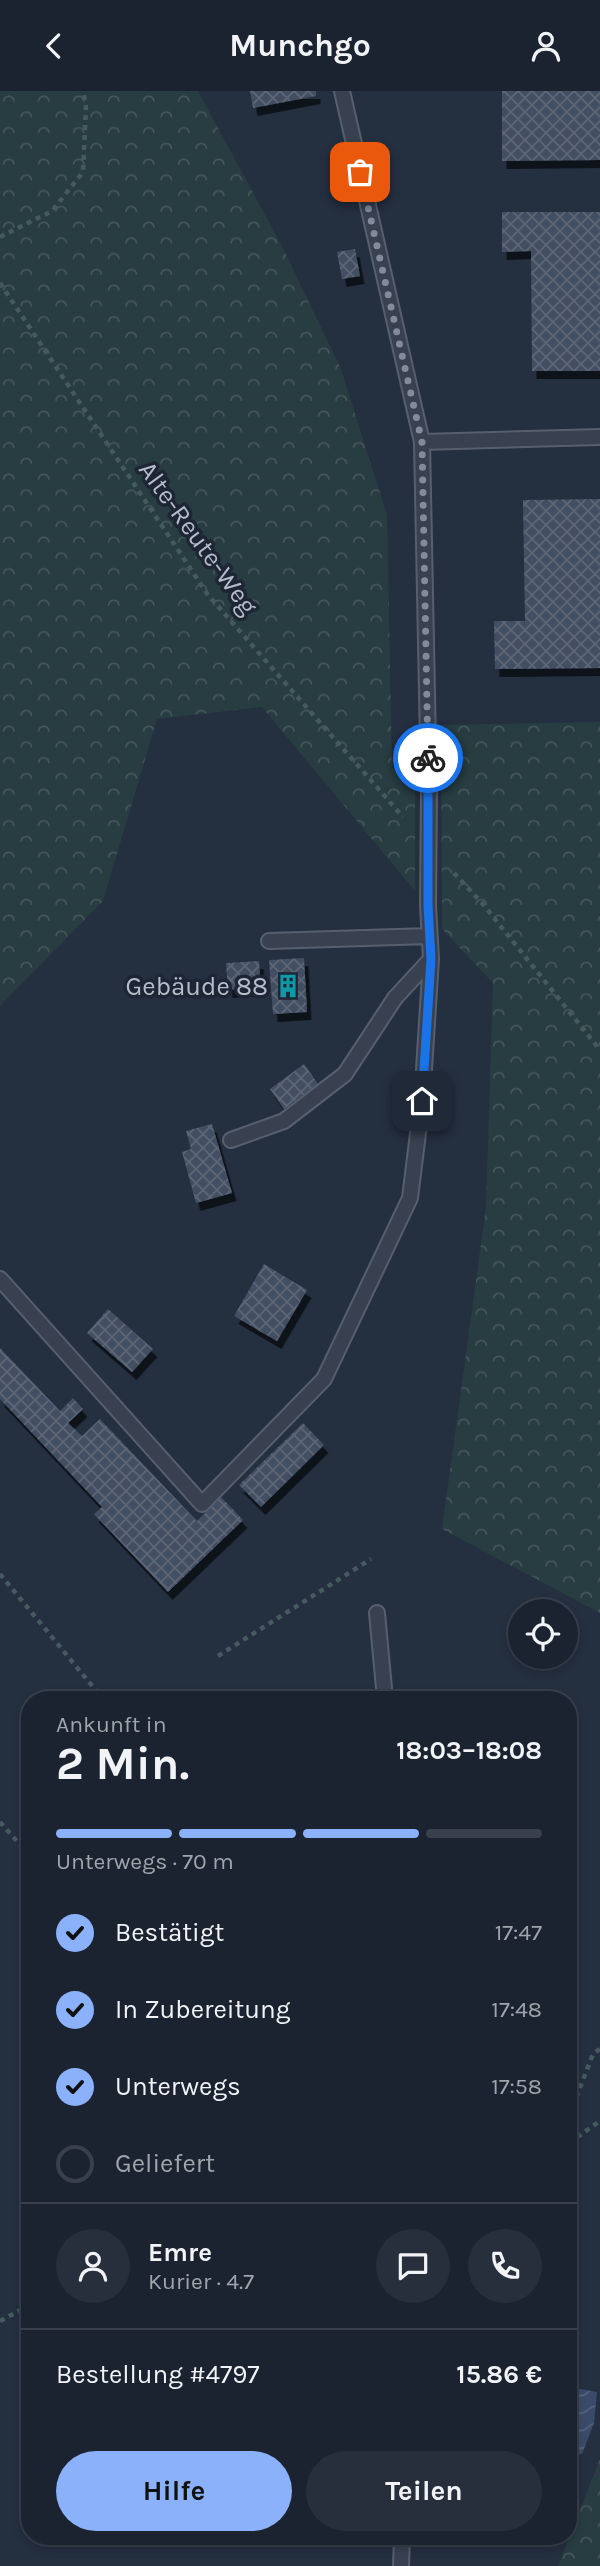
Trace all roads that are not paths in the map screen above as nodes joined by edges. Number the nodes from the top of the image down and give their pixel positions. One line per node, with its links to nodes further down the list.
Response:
1 (342, 91): 3 (lane)
2 (600, 437): 3 (lane)
3 (422, 442): 4 (lane, bridge)
4 (429, 936): 5 (lane); 6 (lane)
5 (269, 941)
6 (431, 959): 7 (lane); 8 (lane)
7 (230, 1140)
8 (0, 1279)
9 (377, 1613): 10 (lane)
10 (384, 1691)
11 (402, 2545): 12 (lane)
12 (401, 2566)

